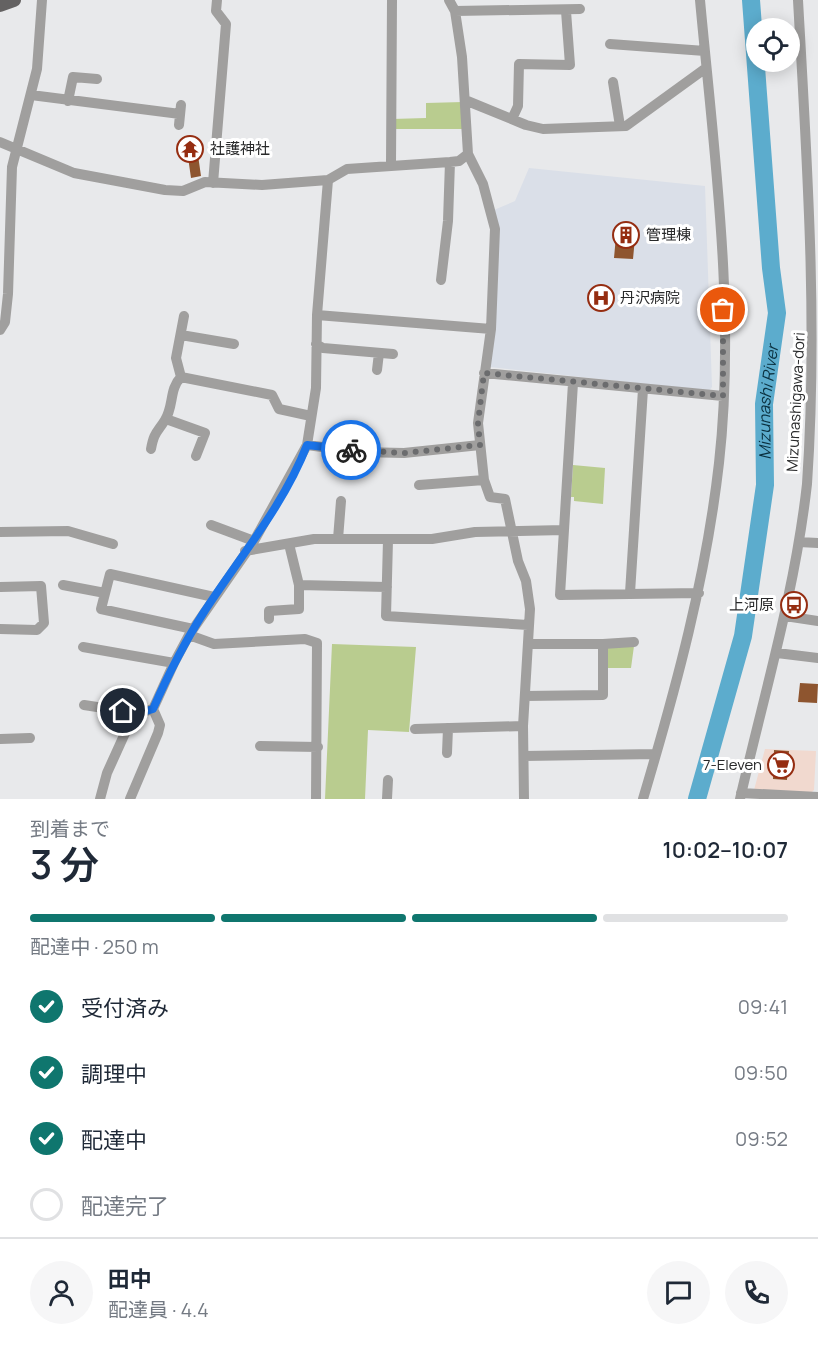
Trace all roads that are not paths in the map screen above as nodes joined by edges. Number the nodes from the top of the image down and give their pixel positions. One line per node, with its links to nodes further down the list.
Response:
1 (14, 0): 8 (main road)
2 (42, 0): 17 (street)
3 (217, 0): 29 (street)
4 (392, 0): 27 (street)
5 (449, 0): 10 (street)
6 (700, 0): 13 (street)
7 (798, 0): 65 (street, Mizunashigawa-dori)
8 (0, 5)
9 (580, 9): 11 (street)
10 (455, 11): 11 (street); 19 (street)
11 (566, 11): 21 (street)
12 (610, 44): 13 (street)
13 (705, 51): 14 (street)
14 (706, 68): 22 (street); 46 (street)
15 (97, 79): 18 (street)
16 (614, 82): 22 (street)
17 (31, 95): 18 (street); 24 (street)
18 (68, 100): 20 (street)
19 (465, 100): 21 (street); 25 (street)
20 (180, 115)
21 (512, 119): 22 (street)
22 (620, 126)
23 (0, 142): 24 (street)
24 (16, 147): 29 (street); 31 (street)
25 (468, 154): 26 (street); 35 (street)
26 (450, 162): 27 (street); 30 (street)
27 (391, 165): 28 (street)
28 (328, 180): 29 (street); 32 (street)
29 (213, 183)
30 (441, 280)
31 (4, 294): 34 (street)
32 (317, 315): 35 (street); 38 (street)
33 (184, 316): 36 (street)
34 (0, 330)
35 (491, 330): 42 (street)
36 (181, 335): 37 (street); 43 (street)
37 (234, 344)
38 (316, 344): 39 (street); 47 (street)
39 (379, 353): 40 (street); 41 (street)
40 (393, 354)
41 (377, 370)
42 (484, 373): 44 (street); 50 (street)
43 (181, 376): 47 (street); 48 (street)
44 (573, 382): 45 (street); 59 (street)
45 (643, 389): 46 (street); 75 (street)
46 (723, 396): 76 (street)
47 (311, 416): 49 (street)
48 (166, 419): 51 (street); 52 (street)
49 (307, 445): 50 (street); 64 (street)
50 (480, 445): 54 (street)
51 (151, 449)
52 (196, 456)
53 (436, 472): 55 (street)
54 (484, 480): 55 (street); 60 (street)
55 (437, 484): 56 (street)
56 (419, 485)
57 (341, 501): 62 (street)
58 (211, 525): 64 (street)
59 (564, 530): 60 (street); 75 (street)
60 (512, 531): 63 (street); 81 (street)
61 (0, 532): 67 (street)
62 (338, 539): 63 (street); 68 (street)
63 (388, 540): 73 (street)
64 (254, 541): 69 (street)
65 (799, 542): 66 (street); 78 (street, Mizunashigawa-dori)
66 (818, 543)
67 (113, 544)
68 (290, 544): 69 (street); 71 (street)
69 (245, 551): 77 (street)
70 (63, 585): 74 (street)
71 (299, 585): 73 (street); 79 (street)
72 (0, 587): 82 (street)
73 (387, 587): 81 (street)
74 (105, 593): 77 (street); 83 (street)
75 (630, 593): 76 (street)
76 (699, 593): 103 (street)
77 (214, 597): 83 (street)
78 (785, 616): 80 (street); 88 (street, Mizunashigawa-dori)
79 (269, 619)
80 (818, 621)
81 (528, 625): 85 (street)
82 (0, 629)
83 (191, 632): 90 (street); 101 (street)
84 (634, 642): 86 (street)
85 (529, 644): 86 (street); 91 (street)
86 (603, 644): 91 (street)
87 (83, 647): 90 (street)
88 (777, 653): 89 (street); 106 (street, Mizunashigawa-dori)
89 (818, 658)
90 (174, 663): 93 (street)
91 (525, 696): 95 (street)
92 (84, 705): 94 (street)
93 (153, 709): 94 (street); 110 (street)
94 (130, 720): 109 (street)
95 (523, 726): 96 (street); 104 (street)
96 (448, 728): 97 (street); 102 (street)
97 (415, 729)
98 (30, 738): 99 (street)
99 (0, 739)
100 (260, 746): 101 (street)
101 (318, 747): 111 (street)
102 (447, 753)
103 (656, 754): 104 (street); 114 (street)
104 (524, 756): 113 (street)
105 (388, 780): 112 (street)
106 (740, 796): 107 (street)
107 (779, 797): 108 (street)
108 (818, 797)
109 (100, 799)
110 (130, 799)
111 (316, 799)
112 (387, 799)
113 (524, 799)
114 (643, 799)

